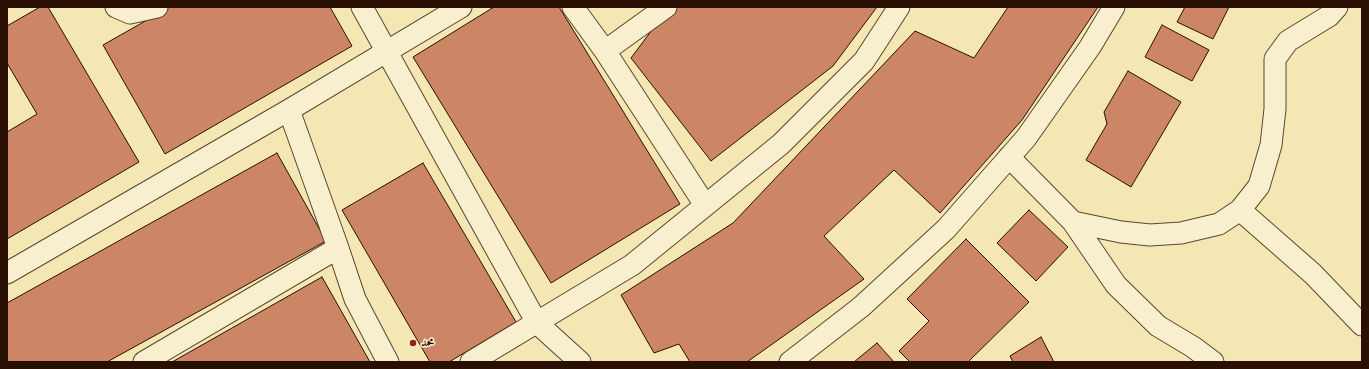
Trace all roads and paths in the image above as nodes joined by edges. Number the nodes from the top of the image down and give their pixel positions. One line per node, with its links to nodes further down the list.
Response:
1 (116, 7): 2 (street)
2 (157, 7)
3 (362, 7): 11 (street)
4 (461, 7): 11 (street)
5 (573, 7): 10 (street)
6 (666, 7): 10 (street)
7 (899, 7): 14 (street)
8 (1114, 7): 13 (street)
9 (1337, 7): 15 (street)
10 (605, 52): 14 (street)
11 (386, 53): 12 (street); 19 (street)
12 (289, 110): 17 (street); 18 (street)
13 (1009, 157): 16 (street); 25 (street)
14 (705, 205): 19 (street)
15 (1240, 210): 16 (street); 20 (street)
16 (1073, 222): 26 (street)
17 (338, 248): 21 (street); 22 (street)
18 (7, 273)
19 (537, 323): 23 (street); 24 (street)
20 (1362, 325)
21 (144, 362)
22 (388, 362)
23 (470, 362)
24 (580, 362)
25 (790, 362)
26 (1213, 362)

